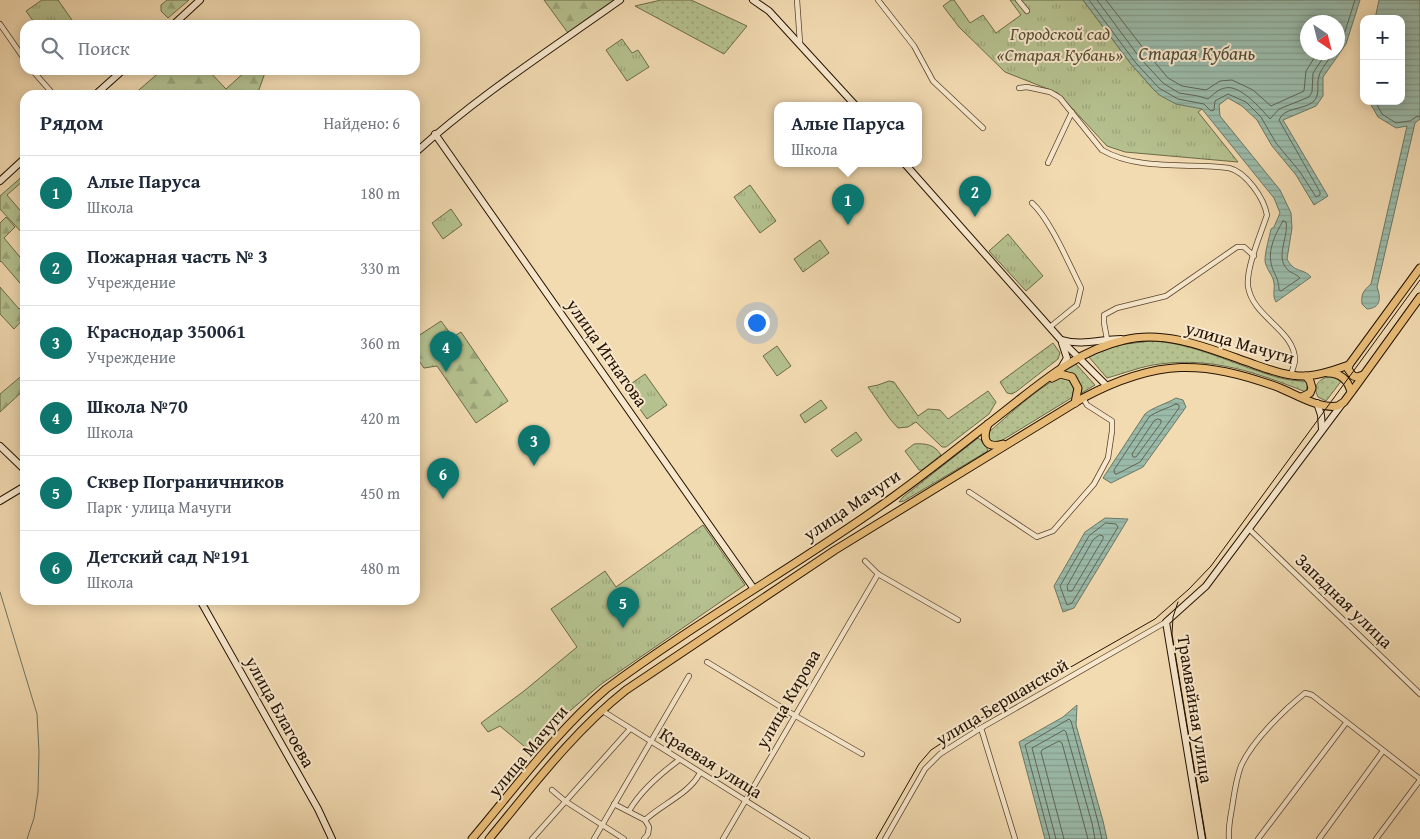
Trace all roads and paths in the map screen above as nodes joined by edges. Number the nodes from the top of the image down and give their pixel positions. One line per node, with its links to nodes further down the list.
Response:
1 (200, 0): 8 (street)
2 (620, 0): 20 (street)
3 (753, 0): 10 (street)
4 (797, 0): 10 (street)
5 (878, 0): 19 (street)
6 (1018, 0): 7 (street)
7 (1027, 10)
8 (178, 20)
9 (0, 24): 11 (street)
10 (800, 44): 17 (street)
11 (20, 53)
12 (36, 75): 15 (street)
13 (117, 75): 16 (street)
14 (1019, 88): 18 (street)
15 (50, 90)
16 (101, 90)
17 (852, 102)
18 (1072, 112): 23 (street); 27 (street)
19 (983, 128)
20 (435, 134): 21 (street); 60 (street, улица Игнатова)
21 (420, 148)
22 (20, 163): 25 (street)
23 (1048, 163)
24 (908, 167): 30 (street)
25 (0, 181)
26 (1032, 203): 30 (street)
27 (1254, 256): 31 (street); 39 (street)
28 (1420, 268): 35 (main road)
29 (1420, 297): 38 (main road, Трамвайная улица)
30 (1050, 327): 33 (street)
31 (1107, 339): 32 (street); 33 (street)
32 (1124, 339): 34 (main road, улица Мачуги); 39 (main road, улица Мачуги)
33 (1061, 340): 34 (street); 36 (street)
34 (1077, 357): 36 (main road, улица Мачуги); 41 (street)
35 (1349, 365): 37 (main road, улица Мачуги); 38 (main road)
36 (1061, 368): 42 (main road, улица Мачуги)
37 (1325, 374): 40 (main road, улица Мачуги); 43 (main road)
38 (1364, 374): 43 (main road, Трамвайная улица)
39 (1291, 375): 40 (main road, улица Мачуги)
40 (1306, 376): 44 (main road, улица Мачуги)
41 (1106, 385): 44 (main road, улица Мачуги); 45 (main road, улица Мачуги)
42 (1034, 388): 46 (main road); 49 (main road, улица Мачуги)
43 (1351, 392): 47 (main road, Трамвайная улица)
44 (1302, 397): 48 (main road, улица Мачуги)
45 (1083, 398): 46 (main road, улица Мачуги); 55 (street)
46 (1075, 402): 51 (main road, улица Мачуги)
47 (1344, 402): 48 (main road, улица Мачуги); 50 (street, Трамвайная улица)
48 (1318, 403): 50 (street)
49 (988, 424): 51 (main road); 60 (main road, улица Мачуги)
50 (1321, 430): 57 (street, Трамвайная улица)
51 (1015, 439): 67 (main road, улица Мачуги)
52 (0, 446): 53 (street)
53 (20, 465)
54 (20, 489): 56 (street)
55 (969, 492)
56 (0, 501)
57 (1249, 529): 63 (street, Трамвайная улица); 66 (street, Западная улица)
58 (865, 561): 59 (street)
59 (878, 574): 62 (street); 68 (street, улица Кирова)
60 (754, 589): 86 (main road, улица Мачуги)
61 (203, 605): 85 (street, улица Благоева)
62 (958, 620)
63 (1166, 622): 70 (street, улица Бершанской); 96 (street, Трамвайная улица)
64 (708, 662): 68 (street)
65 (690, 676): 72 (street)
66 (1420, 694)
67 (601, 710): 71 (street, Краевая улица); 87 (main road, улица Мачуги)
68 (794, 716): 74 (street); 80 (street, улица Кирова)
69 (1346, 723): 73 (street); 97 (street); 98 (street)
70 (981, 728): 94 (street, улица Бершанской); 95 (street)
71 (630, 729): 72 (street, Краевая улица); 79 (street)
72 (650, 742): 75 (street, Краевая улица); 81 (street)
73 (1383, 751): 77 (street); 99 (street)
74 (862, 754)
75 (679, 760): 76 (street, Краевая улица); 82 (street)
76 (700, 773): 80 (street, Краевая улица); 83 (street)
77 (1420, 779): 100 (street)
78 (552, 790): 79 (street)
79 (565, 801): 84 (street); 88 (street)
80 (745, 801): 92 (street, улица Кирова); 93 (street, Краевая улица)
81 (614, 804): 82 (street); 84 (street)
82 (630, 811): 83 (street)
83 (645, 820): 91 (street)
84 (602, 826): 89 (street); 90 (street)
85 (332, 839)
86 (472, 839)
87 (489, 839)
88 (532, 839)
89 (594, 839)
90 (624, 839)
91 (644, 839)
92 (723, 839)
93 (807, 839)
94 (885, 839)
95 (1014, 839)
96 (1202, 839)
97 (1229, 839)
98 (1258, 839)
99 (1319, 839)
100 (1376, 839)

